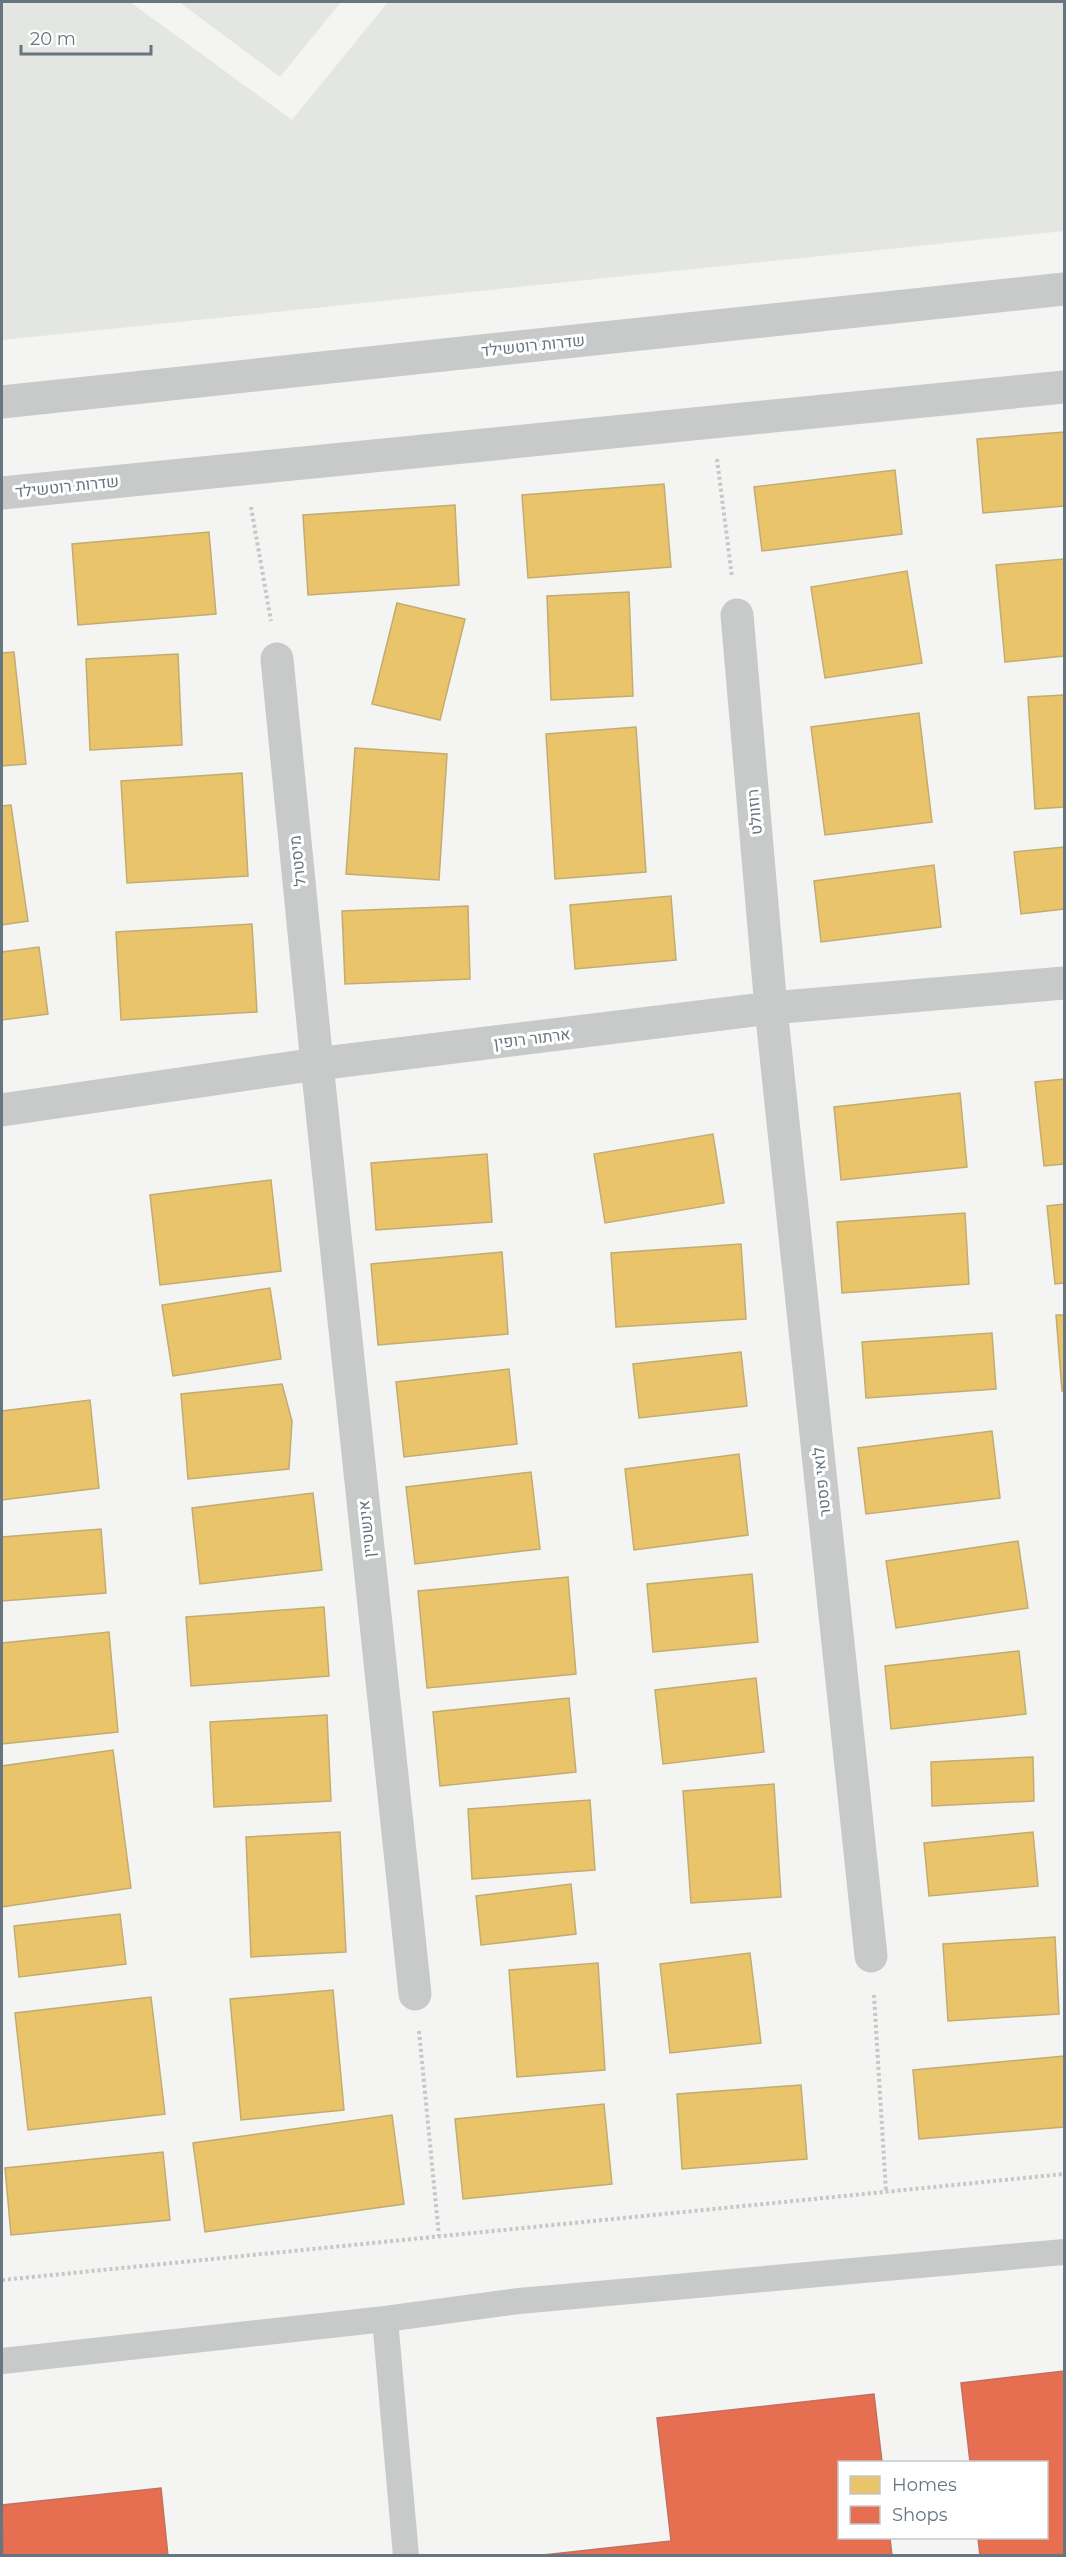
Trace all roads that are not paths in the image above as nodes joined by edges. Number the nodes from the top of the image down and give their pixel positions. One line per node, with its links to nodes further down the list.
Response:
1 (1065, 289): 3 (street, שדרות רוטשילד)
2 (1065, 387): 4 (street, שדרות רוטשילד)
3 (2, 402)
4 (2, 493)
5 (737, 615): 8 (street, רוזוולט)
6 (277, 659): 9 (street, מיסטרל)
7 (1065, 983): 8 (street, ארתור רופין)
8 (771, 1008): 9 (street, ארתור רופין); 11 (street, לואי פסטר)
9 (317, 1064): 10 (street, ארתור רופין); 12 (street, אינשטיין)
10 (2, 1110)
11 (871, 1956)
12 (415, 1994)
13 (1065, 2252): 14 (lane)
14 (385, 2319): 15 (lane); 16 (lane)
15 (2, 2361)
16 (405, 2556)

